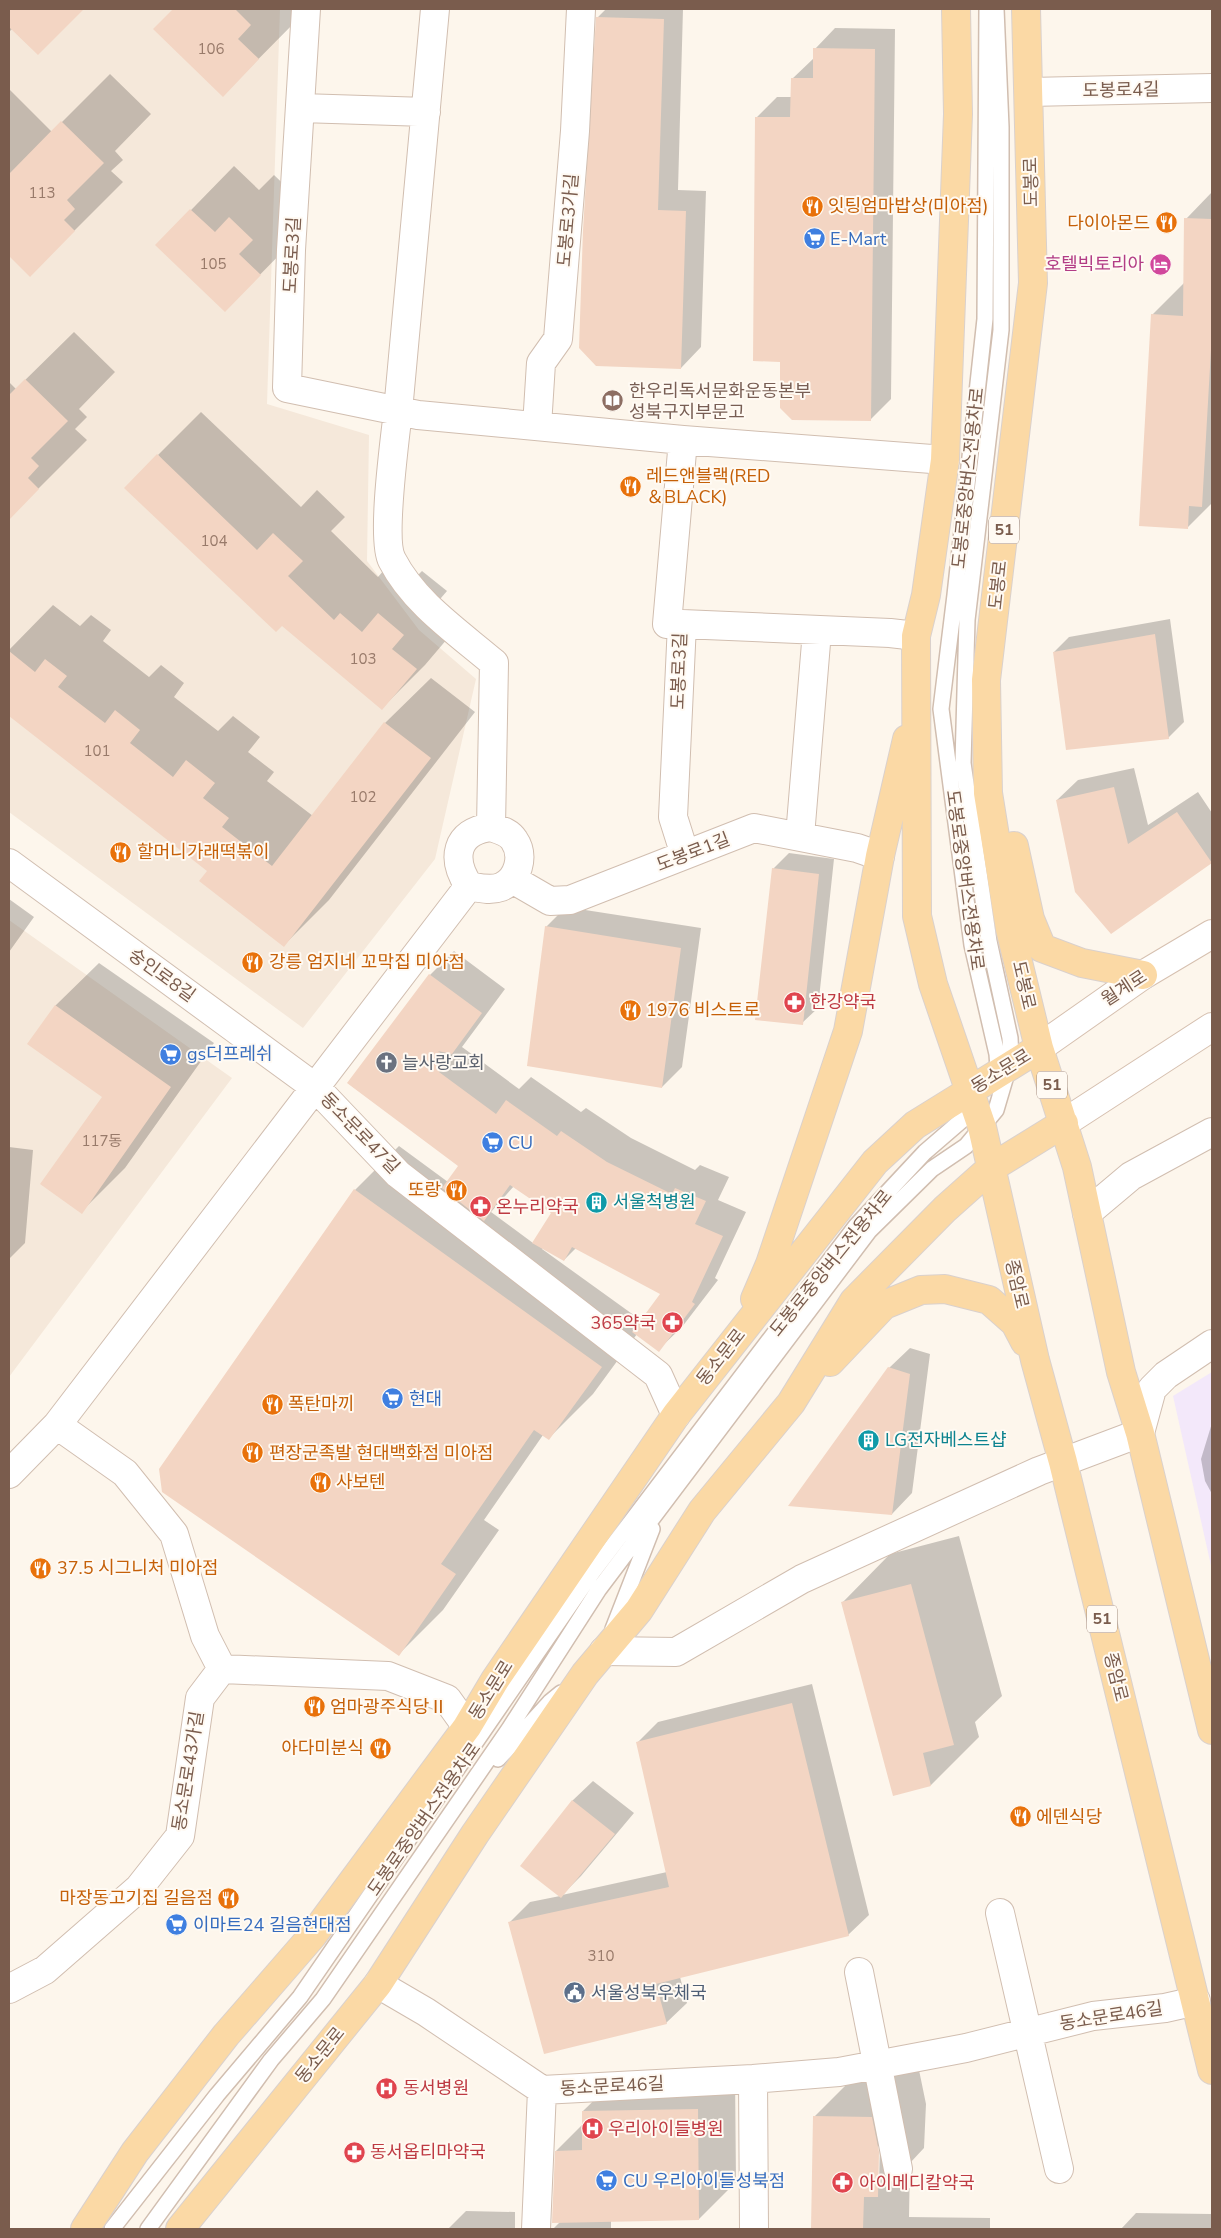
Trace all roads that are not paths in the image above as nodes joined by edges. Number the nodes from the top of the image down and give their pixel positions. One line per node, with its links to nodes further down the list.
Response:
1 (306, 9): 10 (street, 도봉로3길)
2 (435, 9): 11 (street)
3 (581, 9): 13 (street, 도봉로3가길)
4 (956, 9): 15 (main road, 51)
5 (986, 9): 33 (lane, 도봉로중앙버스전용차로)
6 (996, 9): 33 (lane)
7 (1026, 9): 9 (main road, 도봉로 / 51)
8 (1212, 88): 9 (street, 도봉로4길)
9 (1029, 92): 19 (main road, 도봉로 / 51)
10 (301, 108): 11 (street); 12 (street, 도봉로3길)
11 (426, 112): 12 (street)
12 (398, 411): 13 (street, 도봉로3길); 21 (street)
13 (537, 426): 14 (street, 도봉로3길)
14 (683, 440): 15 (street, 도봉로3길); 16 (street, 도봉로3길)
15 (945, 460): 18 (main road, 51)
16 (682, 624): 17 (street); 23 (street, 도봉로3길)
17 (817, 631): 18 (street); 22 (street)
18 (916, 636): 20 (main road, 51)
19 (986, 680): 29 (main road); 31 (main road, 도봉로 / 51)
20 (915, 703): 24 (main road); 33 (main road, 51)
21 (491, 827): 26 (street); 27 (street)
22 (800, 836): 23 (street, 도봉로1길); 24 (street, 도봉로1길)
23 (684, 855): 26 (street, 도봉로1길)
24 (880, 856): 38 (main road)
25 (9, 863): 32 (street, 숭인로8길)
26 (512, 879): 27 (street)
27 (469, 886): 32 (street)
28 (1212, 934): 29 (street, 월계로)
29 (1143, 975): 31 (street, 월계로)
30 (1212, 1027): 34 (street)
31 (1039, 1048): 33 (main road, 동소문로); 34 (main road, 도봉로 / 51)
32 (316, 1088): 42 (street, 동소문로47길); 43 (street, 동소문로47길)
33 (984, 1095): 36 (main road, 51); 38 (main road, 동소문로); 47 (lane); 67 (lane, 도봉로중앙버스전용차로)
34 (1064, 1122): 36 (main road, 동소문로); 37 (main road, 51)
35 (1212, 1132): 37 (street)
36 (991, 1168): 40 (main road, 종암로 / 51); 41 (main road, 동소문로)
37 (1086, 1212): 44 (main road, 51)
38 (744, 1327): 42 (main road, 동소문로)
39 (1212, 1344): 44 (street)
40 (1035, 1360): 41 (main road); 45 (main road, 종암로 / 51)
41 (791, 1403): 48 (main road, 동소문로)
42 (676, 1415): 51 (main road, 동소문로)
43 (57, 1425): 46 (street, 동소문로47길); 49 (street)
44 (1140, 1433): 45 (street); 52 (main road, 51)
45 (1063, 1462): 48 (street); 58 (main road, 종암로 / 51)
46 (9, 1474)
47 (658, 1514): 48 (lane); 53 (lane)
48 (604, 1651): 50 (main road, 동소문로)
49 (222, 1669): 51 (street, 동소문로); 57 (street, 동소문로43가길)
50 (585, 1674): 53 (lane); 56 (main road, 동소문로)
51 (467, 1727): 66 (main road, 동소문로)
52 (1212, 1730)
53 (458, 1803): 68 (lane, 도봉로중앙버스전용차로)
54 (1000, 1913): 59 (street)
55 (859, 1972): 60 (street)
56 (378, 1984): 63 (street, 동소문로46길); 69 (main road, 동소문로)
57 (9, 1989)
58 (1196, 2000): 59 (street, 동소문로46길); 61 (main road, 종암로 / 51)
59 (1027, 2033): 60 (street, 동소문로46길); 65 (street)
60 (876, 2065): 62 (street, 동소문로46길); 64 (street)
61 (1212, 2070)
62 (753, 2079): 63 (street, 동소문로46길); 71 (street)
63 (542, 2090): 70 (street)
64 (898, 2169)
65 (1059, 2169)
66 (85, 2229)
67 (112, 2229)
68 (148, 2229)
69 (180, 2229)
70 (536, 2229)
71 (754, 2229)

